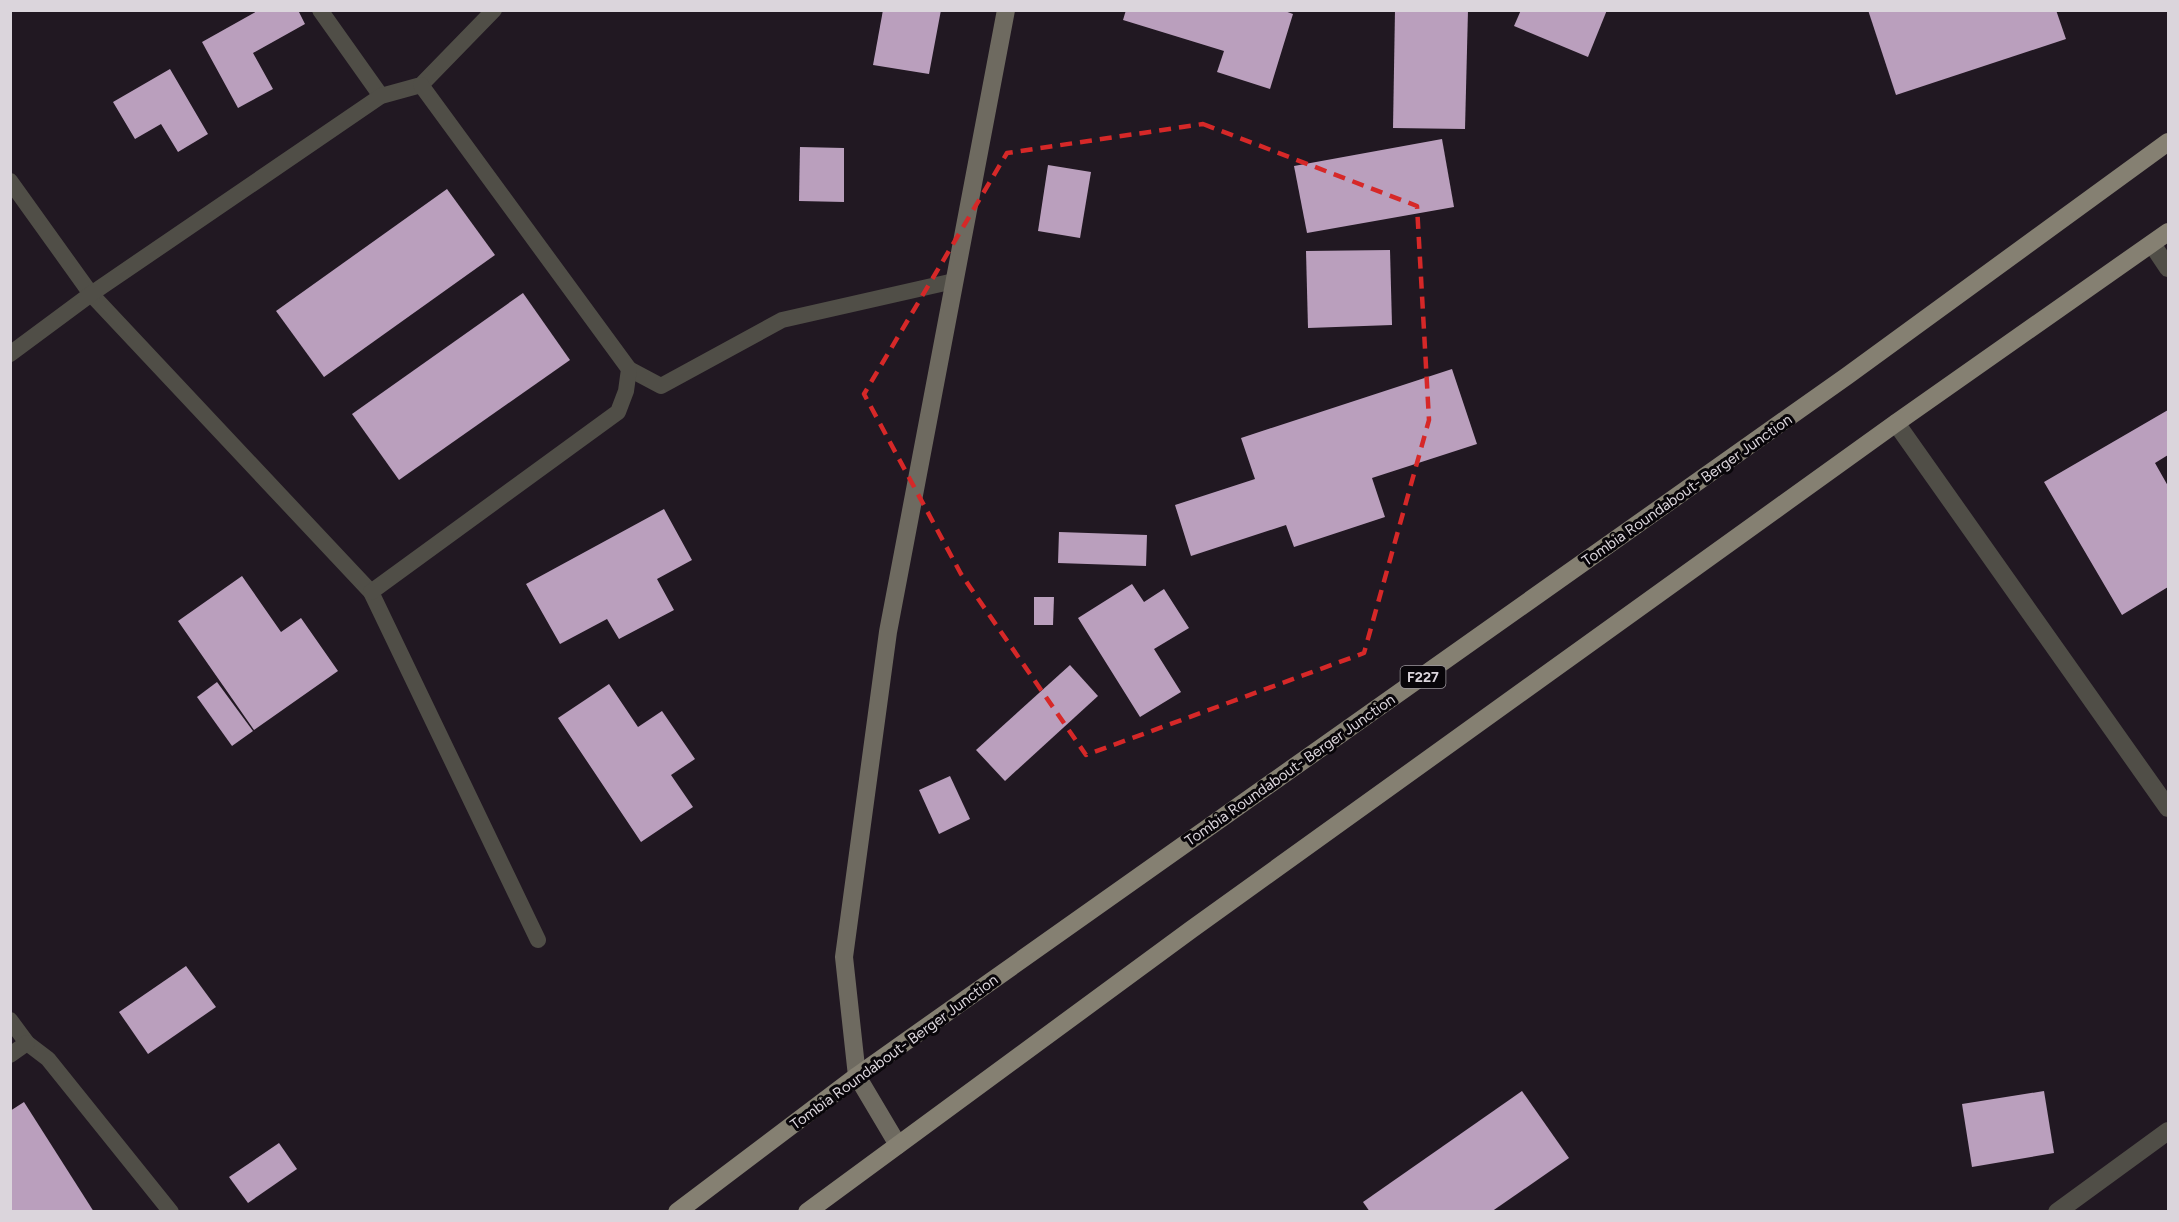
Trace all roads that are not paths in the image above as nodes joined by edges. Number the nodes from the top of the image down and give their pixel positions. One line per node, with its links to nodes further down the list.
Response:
1 (320, 10): 5 (lane)
2 (494, 10): 4 (lane)
3 (1006, 10): 11 (street)
4 (421, 85): 5 (lane); 14 (lane)
5 (381, 96): 12 (lane)
6 (2169, 142): 22 (main road, Tombia Roundabout- Berger Junction / F227)
7 (10, 181): 12 (lane)
8 (2169, 232): 9 (main road)
9 (2152, 244): 10 (street); 15 (main road)
10 (2169, 268)
11 (954, 281): 14 (lane); 22 (street)
12 (91, 294): 13 (lane); 16 (lane)
13 (10, 354)
14 (629, 369): 16 (lane)
15 (1896, 423): 17 (street); 24 (main road)
16 (371, 592): 18 (lane)
17 (2169, 808)
18 (538, 940)
19 (10, 1020): 20 (lane)
20 (27, 1043): 21 (lane); 25 (lane)
21 (10, 1055)
22 (857, 1076): 24 (street); 26 (main road, Tombia Roundabout- Berger Junction / F227)
23 (2169, 1131): 28 (street)
24 (898, 1145): 27 (main road)
25 (171, 1212)
26 (677, 1212)
27 (807, 1212)
28 (2057, 1212)

